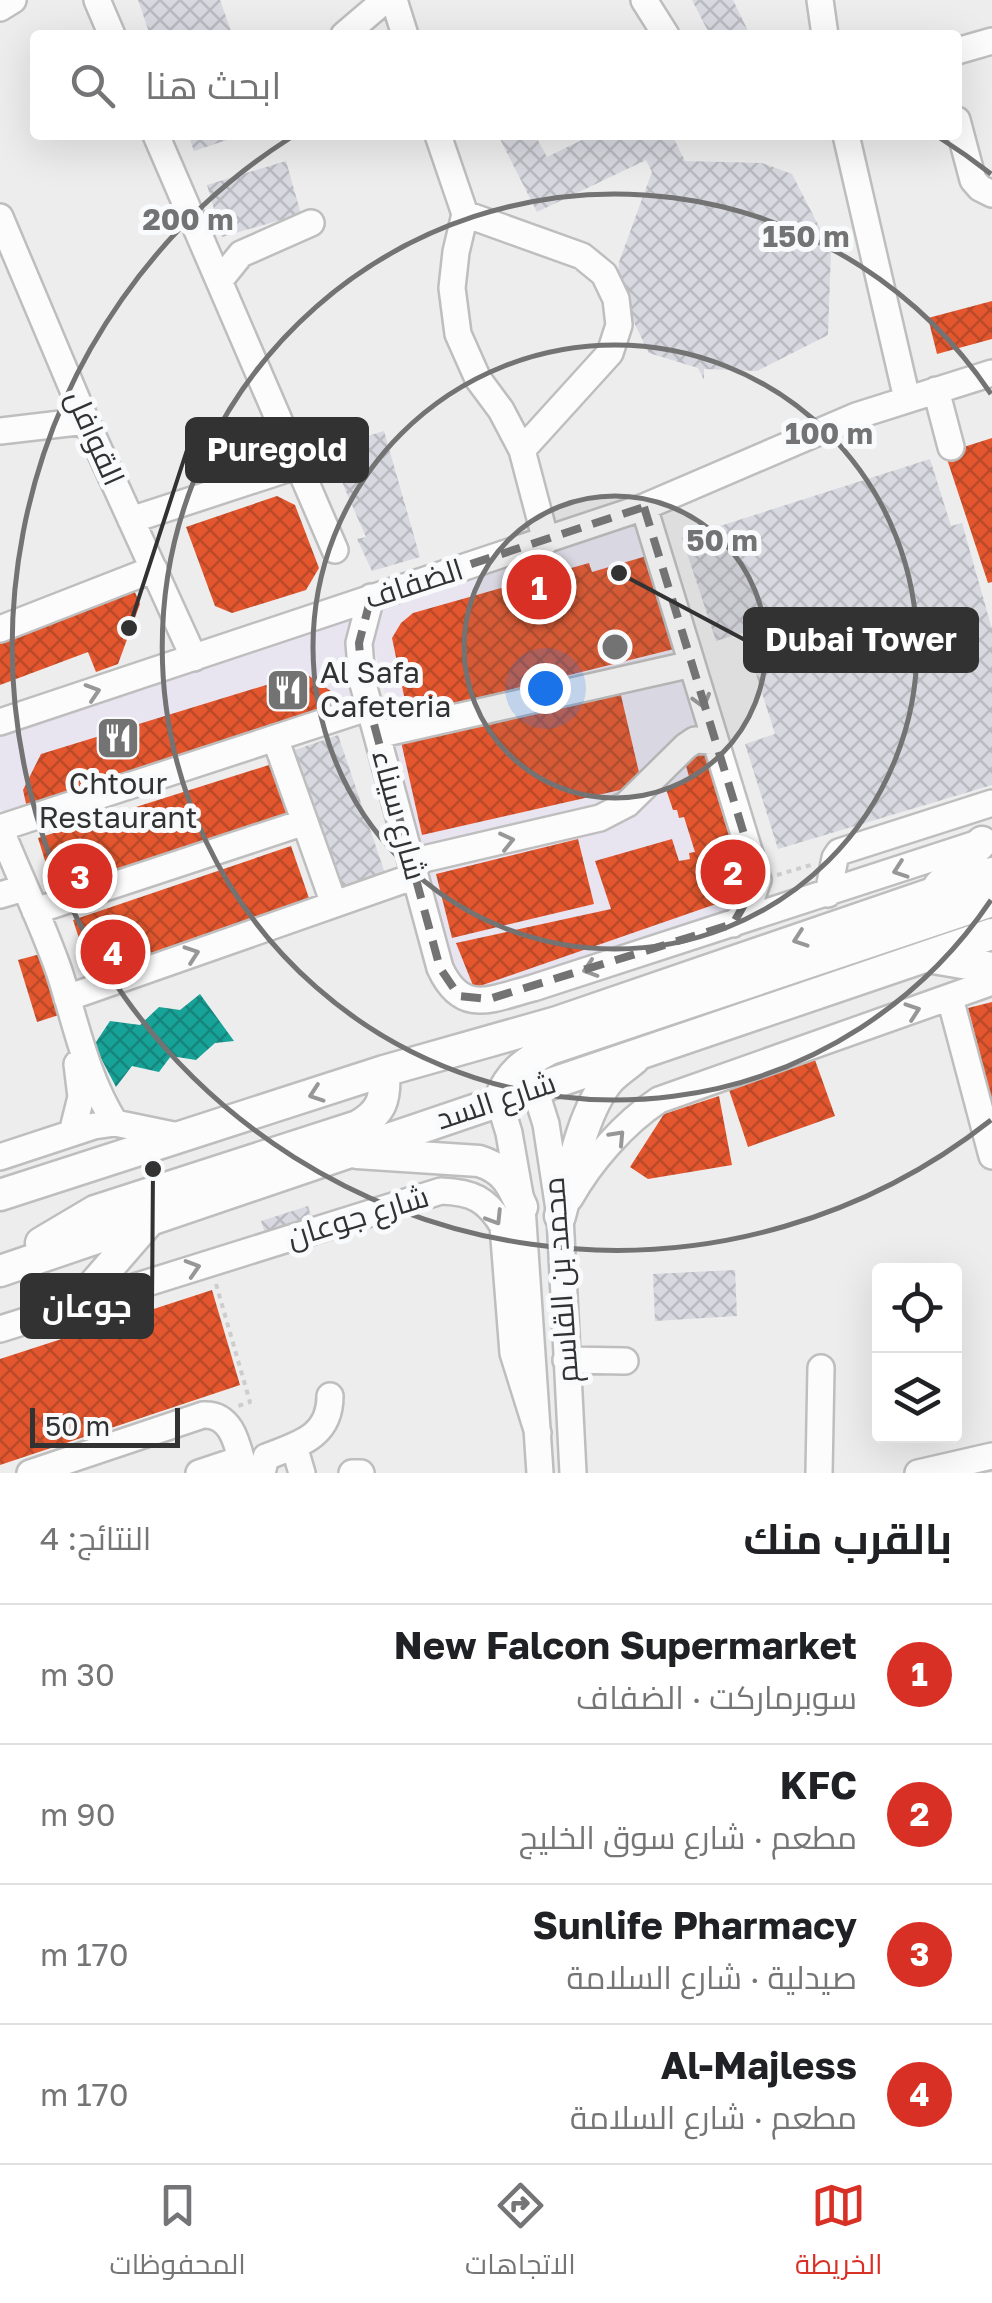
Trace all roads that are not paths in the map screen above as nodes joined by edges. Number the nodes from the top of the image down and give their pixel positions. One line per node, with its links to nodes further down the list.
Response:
1 (13, 0): 7 (street)
2 (97, 0): 8 (street)
3 (385, 0): 9 (street)
4 (394, 0): 10 (street)
5 (644, 0): 11 (street)
6 (820, 0): 12 (street)
7 (0, 8)
8 (110, 30)
9 (350, 30)
10 (403, 30)
11 (663, 30)
12 (825, 30)
13 (992, 41): 14 (street)
14 (962, 49)
15 (962, 139): 19 (street)
16 (158, 140): 24 (street)
17 (440, 140): 20 (street)
18 (847, 140): 27 (street)
19 (992, 194)
20 (465, 214): 31 (street); 31 (street)
21 (0, 217): 23 (street, القوافل)
22 (312, 224): 24 (street)
23 (7, 249): 28 (street, القوافل)
24 (220, 280): 32 (street)
25 (992, 373): 26 (street, الضفاف)
26 (936, 390): 27 (street, الضفاف); 30 (street)
27 (907, 399): 33 (street, الضفاف)
28 (86, 421): 29 (street); 34 (street, القوافل)
29 (0, 431)
30 (951, 447)
31 (522, 450): 35 (street)
32 (298, 465): 34 (street); 36 (street)
33 (644, 507): 35 (street, الضفاف); 41 (street)
34 (131, 520): 37 (street, القوافل)
35 (546, 540): 38 (street, الضفاف)
36 (335, 550)
37 (154, 569): 39 (street); 40 (street, القوافل)
38 (372, 598): 40 (street, الضفاف); 42 (street, شارع سيناء)
39 (0, 629)
40 (194, 658): 43 (street, الضفاف, one-way to 40)
41 (692, 664): 44 (street); 46 (street, one-way to 46)
42 (370, 707): 44 (street, شارع سيناء); 45 (street)
43 (0, 722)
44 (377, 735): 51 (street, شارع سيناء)
45 (275, 738): 48 (street); 49 (street)
46 (714, 741): 51 (street, one-way to 46); 58 (street)
47 (992, 803): 53 (street)
48 (305, 822): 55 (street); 57 (street)
49 (0, 828): 55 (street)
50 (987, 840): 53 (street, one-way to 53); 54 (main road)
51 (413, 869): 57 (street); 58 (street, شارع سيناء, one-way to 51)
52 (992, 873): 54 (main road, شارع السد)
53 (828, 894): 58 (street)
54 (930, 894): 66 (main road, شارع السد, one-way to 66)
55 (20, 898): 63 (street)
56 (992, 902): 69 (main road)
57 (334, 904): 63 (street, one-way to 57)
58 (734, 924)
59 (992, 934): 60 (main road, شارع السد)
60 (924, 956): 61 (main road); 67 (main road, شارع السد)
61 (992, 968)
62 (992, 982): 64 (street)
63 (67, 998): 65 (street)
64 (950, 998): 75 (street); 79 (street, one-way to 64)
65 (79, 1044): 71 (street); 72 (street)
66 (460, 1051): 68 (main road, شارع السد); 69 (main road)
67 (638, 1055): 69 (main road, شارع السد); 79 (main road)
68 (384, 1071): 73 (main road, شارع السد, one-way to 73); 81 (main road)
69 (526, 1079): 70 (main road, شارع السد); 79 (street, محمد بن القاسم)
70 (500, 1100): 74 (main road, شارع السد); 78 (street, محمد بن القاسم)
71 (115, 1123): 72 (street, شارع السد); 73 (street, شارع السد)
72 (72, 1133): 76 (street, شارع السد)
73 (184, 1137): 77 (main road, شارع السد)
74 (344, 1152): 78 (main road); 80 (main road, شارع السد)
75 (992, 1156)
76 (0, 1157)
77 (2, 1195)
78 (522, 1207): 88 (street, محمد بن القاسم)
79 (560, 1216): 84 (street, محمد بن القاسم)
80 (151, 1218): 81 (main road, شارع السد); 82 (main road)
81 (0, 1270)
82 (77, 1304): 83 (street, شارع جوعان); 88 (street, شارع جوعان, one-way to 88)
83 (0, 1329)
84 (566, 1360): 85 (street); 98 (street, محمد بن القاسم)
85 (625, 1362)
86 (821, 1368): 99 (street)
87 (330, 1396): 89 (street)
88 (538, 1433): 97 (street, محمد بن القاسم)
89 (294, 1446): 91 (street); 94 (street)
90 (992, 1456): 100 (street)
91 (249, 1468): 92 (street); 93 (street)
92 (30, 1473)
93 (198, 1473)
94 (302, 1473)
95 (352, 1473): 96 (street)
96 (361, 1473)
97 (540, 1473)
98 (573, 1473)
99 (819, 1473)
100 (918, 1473)

